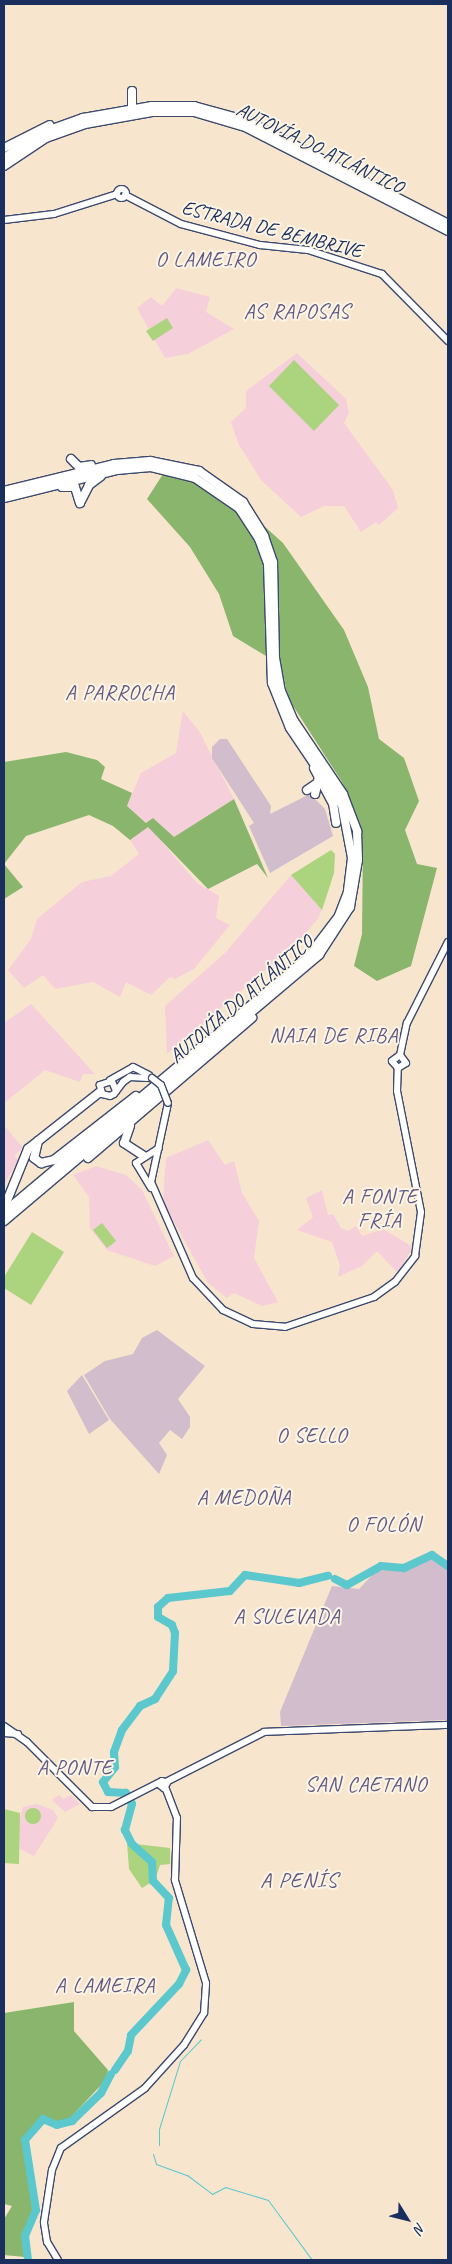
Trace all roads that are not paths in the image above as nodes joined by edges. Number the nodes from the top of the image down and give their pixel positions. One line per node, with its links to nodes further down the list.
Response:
1 (132, 91): 2 (highway)
2 (132, 109): 3 (highway, AUTOVÍA DO ATLÁNTICO); 8 (highway, AUTOVÍA DO ATLÁNTICO)
3 (62, 124): 4 (highway); 5 (highway, AUTOVÍA DO ATLÁNTICO)
4 (4, 148)
5 (4, 158)
6 (4, 166): 9 (highway, AUTOVÍA DO ATLÁNTICO)
7 (4, 220): 10 (main road, ESTRADA DE BEMBRIVE)
8 (448, 224)
9 (448, 231)
10 (448, 341)
11 (140, 460): 13 (highway, AUTOVÍA DO ATLÁNTICO); 13 (highway); 21 (highway, AUTOVÍA DO ATLÁNTICO)
12 (106, 473): 14 (highway, AUTOVÍA DO ATLÁNTICO); 14 (highway); 15 (highway, AUTOVÍA DO ATLÁNTICO)
13 (46, 481): 14 (highway, AUTOVÍA DO ATLÁNTICO)
14 (5, 495)
15 (272, 683): 16 (highway); 22 (highway, AUTOVÍA DO ATLÁNTICO)
16 (317, 780): 17 (highway); 18 (highway); 19 (highway)
17 (307, 790)
18 (315, 794)
19 (336, 823)
20 (448, 942): 36 (main road)
21 (271, 997): 29 (highway); 39 (highway, AUTOVÍA DO ATLÁNTICO)
22 (248, 1009): 30 (highway); 38 (highway, AUTOVÍA DO ATLÁNTICO)
23 (144, 1072): 24 (main road); 25 (main road); 26 (main road)
24 (152, 1078): 26 (main road); 31 (main road, bridge)
25 (110, 1080): 27 (main road); 28 (main road)
26 (123, 1082): 27 (main road)
27 (116, 1091): 28 (main road)
28 (100, 1092): 30 (highway)
29 (141, 1114): 32 (highway); 33 (highway)
30 (38, 1141): 37 (highway)
31 (160, 1147): 32 (main road); 34 (main road)
32 (145, 1156): 34 (main road); 35 (main road)
33 (88, 1158)
34 (154, 1168): 35 (main road); 36 (main road)
35 (141, 1174): 36 (main road)
36 (153, 1190)
37 (4, 1208)
38 (4, 1212)
39 (4, 1221)
40 (448, 1725): 44 (main road)
41 (4, 1726): 42 (main road)
42 (15, 1732): 43 (main road); 44 (main road)
43 (4, 1733)
44 (164, 1785): 45 (main road)
45 (58, 2260)

